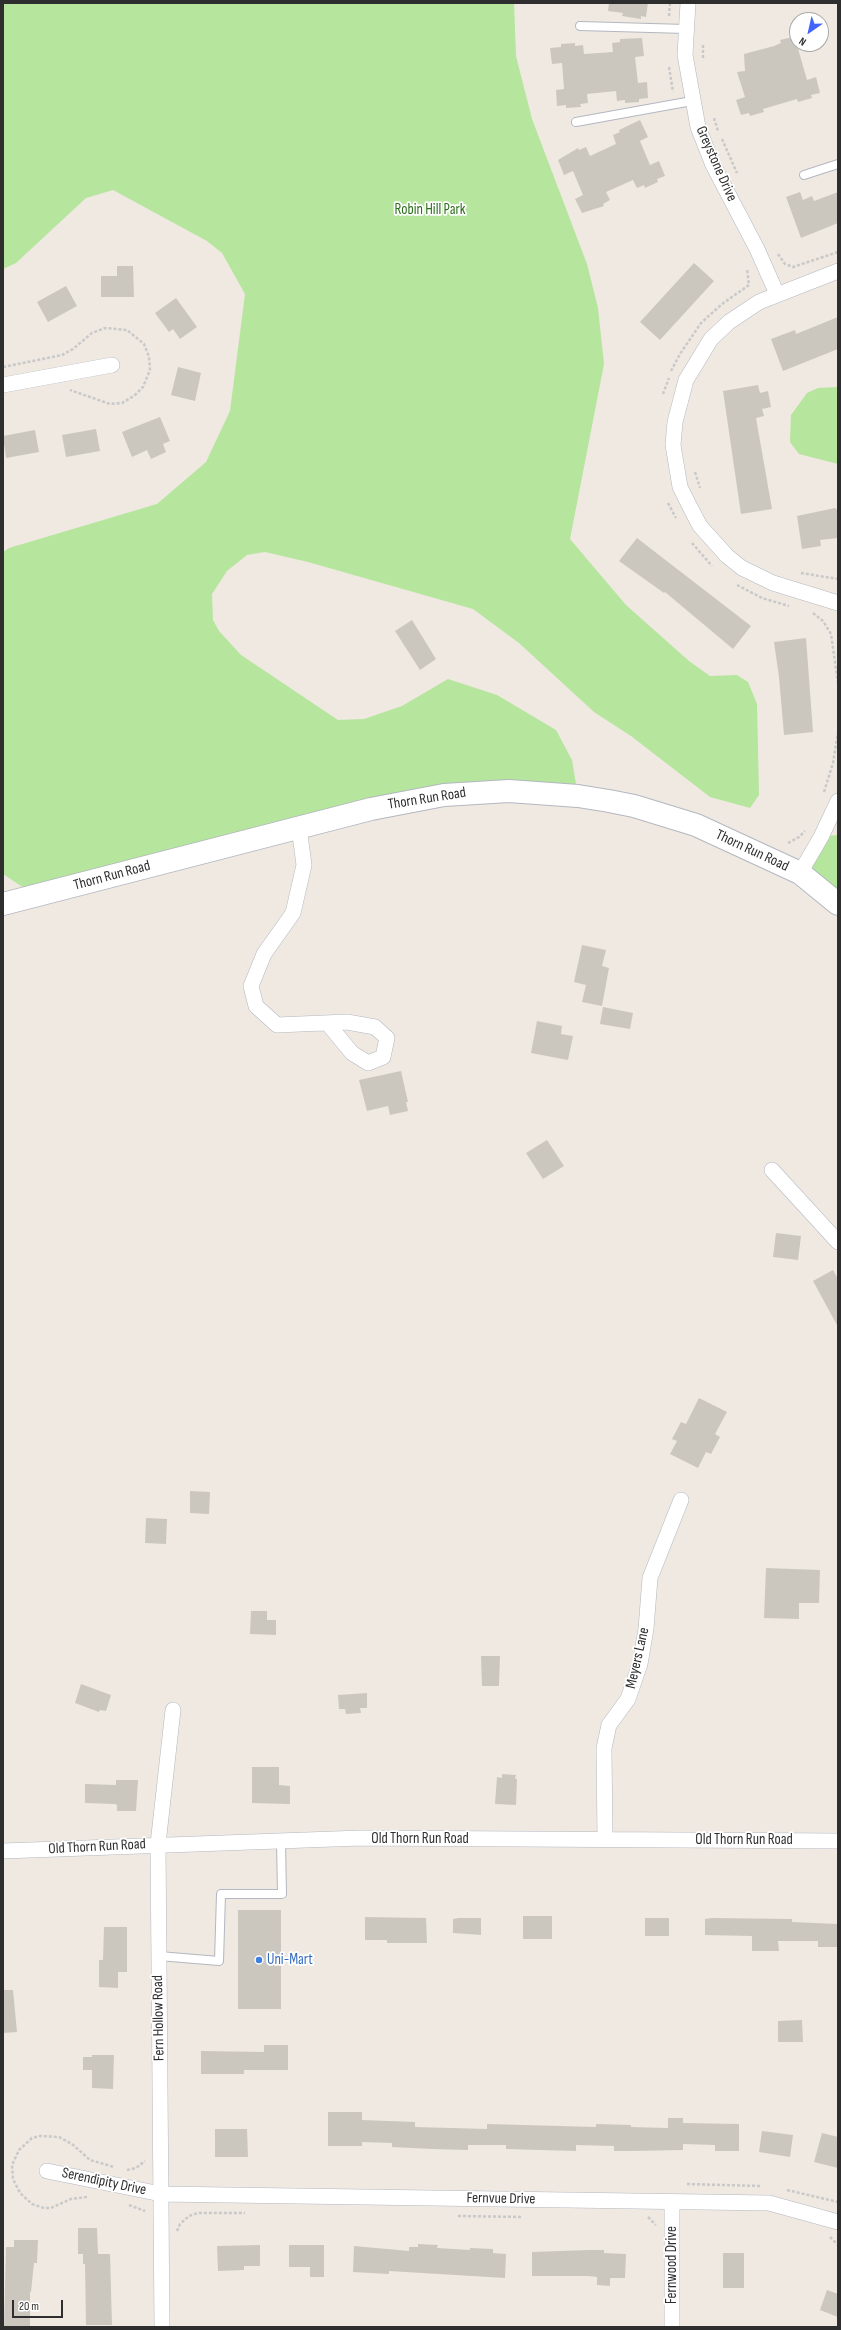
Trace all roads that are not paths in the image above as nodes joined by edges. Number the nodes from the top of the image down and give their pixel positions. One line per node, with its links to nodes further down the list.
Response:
1 (688, 3): 3 (street, Greystone Drive)
2 (580, 26): 3 (lane)
3 (686, 29): 4 (street, Greystone Drive)
4 (692, 101): 5 (lane); 9 (street, Greystone Drive)
5 (576, 122)
6 (838, 164): 7 (lane)
7 (804, 175)
8 (838, 271): 9 (street)
9 (777, 294): 12 (street)
10 (112, 365): 11 (street)
11 (3, 384)
12 (838, 603)
13 (838, 800): 15 (street)
14 (299, 827): 15 (street, Thorn Run Road); 16 (street, Thorn Run Road); 18 (street)
15 (800, 873): 17 (street, Thorn Run Road)
16 (3, 904)
17 (838, 904)
18 (328, 1024)
19 (772, 1170): 20 (street)
20 (838, 1242)
21 (681, 1500): 23 (street, Meyers Lane)
22 (173, 1710): 26 (street, Fern Hollow Road)
23 (605, 1840): 24 (street, Old Thorn Run Road); 25 (street, Old Thorn Run Road)
24 (838, 1841)
25 (281, 1842): 26 (street, Old Thorn Run Road); 28 (lane)
26 (158, 1844): 27 (street, Old Thorn Run Road); 28 (street, Fern Hollow Road)
27 (3, 1851)
28 (159, 1956): 30 (street, Fern Hollow Road)
29 (47, 2170): 30 (street, Serendipity Drive)
30 (162, 2194): 31 (street, Fernvue Drive); 33 (street, Fern Hollow Road)
31 (672, 2202): 32 (street, Fernvue Drive); 34 (street, Fernwood Drive)
32 (838, 2222)
33 (162, 2327)
34 (672, 2327)

